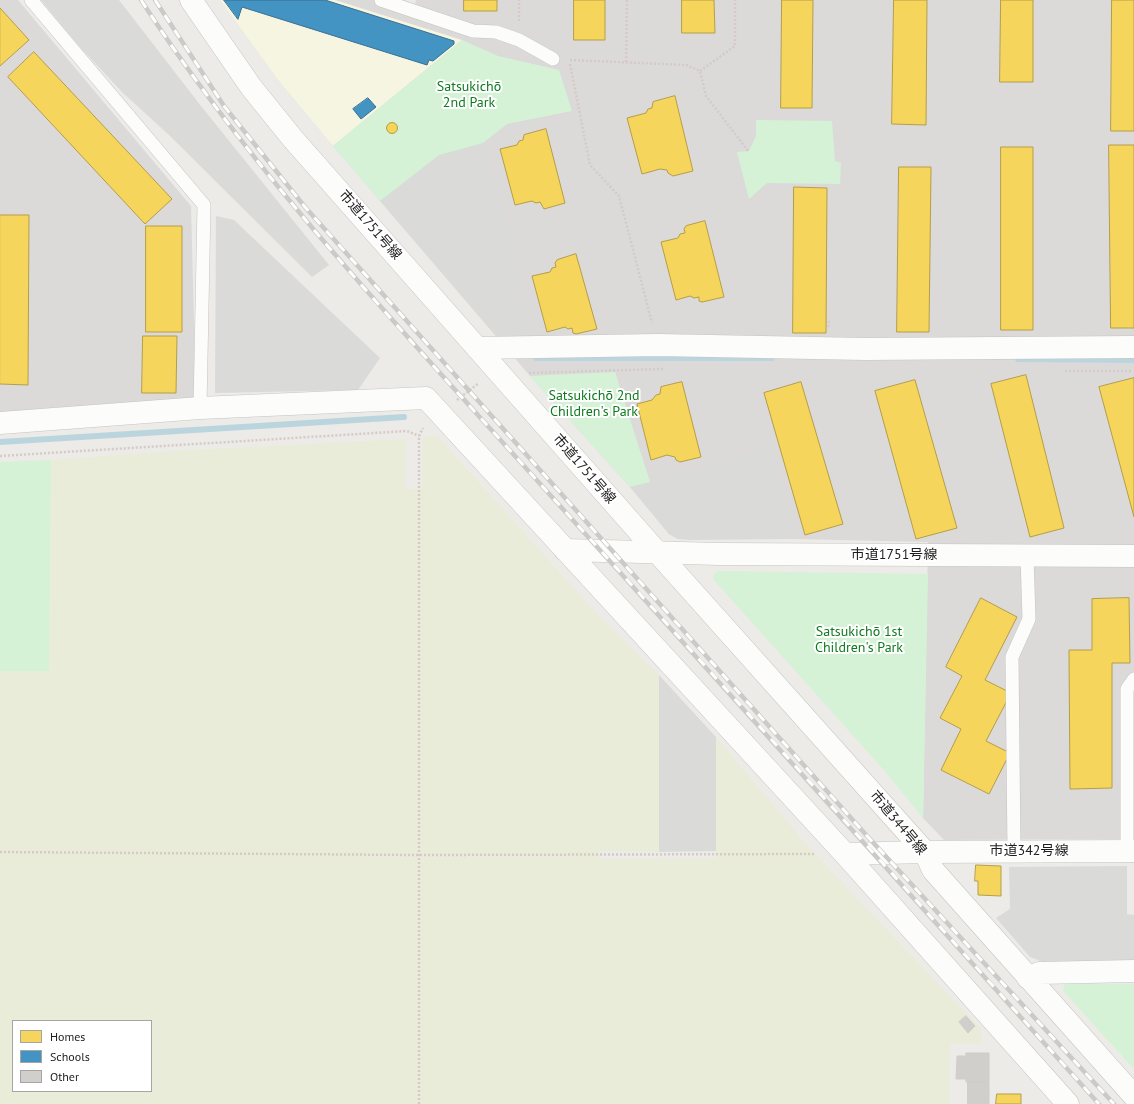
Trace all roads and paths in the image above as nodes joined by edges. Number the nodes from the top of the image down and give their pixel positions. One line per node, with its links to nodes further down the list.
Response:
1 (31, 0): 15 (lane)
2 (191, 0): 12 (street, 市道1751号線)
3 (382, 0): 6 (lane)
4 (627, 0): 7 (path)
5 (735, 0): 8 (path)
6 (553, 59)
7 (626, 62): 8 (path); 10 (path)
8 (700, 71): 9 (path)
9 (749, 152)
10 (658, 345): 11 (street); 12 (street)
11 (1134, 347)
12 (478, 348): 21 (street, 市道1751号線)
13 (484, 379): 14 (path)
14 (456, 400)
15 (200, 408): 16 (street); 20 (street)
16 (0, 422)
17 (424, 428): 18 (path)
18 (419, 436): 19 (path); 30 (path)
19 (0, 456)
20 (564, 550): 21 (street); 29 (street)
21 (657, 552): 22 (street, 市道1751号線); 28 (street, 市道344号線)
22 (1027, 556): 23 (street, 市道1751号線); 25 (lane)
23 (1134, 556)
24 (1134, 679): 26 (lane)
25 (1014, 851): 26 (street, 市道342号線); 28 (street, 市道342号線)
26 (1130, 851)
27 (0, 852): 30 (path)
28 (925, 852): 29 (street, 市道342号線); 32 (street, 市道344号線)
29 (845, 854): 30 (path); 35 (street)
30 (417, 855): 34 (path)
31 (1134, 972): 32 (street)
32 (1028, 978): 33 (street, 市道344号線)
33 (1134, 1096)
34 (419, 1104)
35 (1068, 1104)

